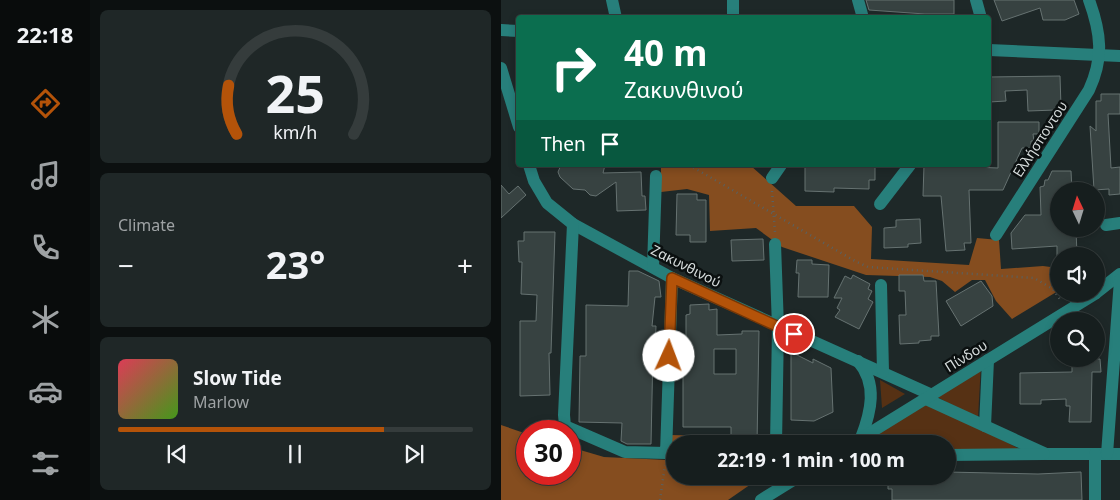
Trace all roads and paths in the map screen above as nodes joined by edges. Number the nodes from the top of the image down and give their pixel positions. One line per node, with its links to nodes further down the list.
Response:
1 (612, 0): 6 (street)
2 (733, 0): 7 (street)
3 (858, 0): 8 (street)
4 (976, 0): 9 (street)
5 (1089, 0): 13 (street, Ελλήσποντου)
6 (614, 15)
7 (733, 15)
8 (862, 15)
9 (980, 15)
10 (501, 30): 11 (street)
11 (516, 31)
12 (991, 50): 13 (street)
13 (1100, 55): 14 (street); 28 (street, Ελλήσποντου)
14 (1120, 56)
15 (502, 72): 16 (street)
16 (516, 117)
17 (530, 167): 26 (street, Ζακυνθινού)
18 (692, 167): 24 (path)
19 (780, 167): 22 (street)
20 (908, 167): 23 (street)
21 (656, 176): 30 (street)
22 (772, 178): 24 (path)
23 (880, 204)
24 (774, 214): 29 (path); 37 (path)
25 (1120, 223): 27 (street)
26 (573, 224): 30 (street, Ζακυνθινού); 32 (street)
27 (1106, 225)
28 (996, 235)
29 (775, 244): 38 (street)
30 (653, 267): 32 (street, Ζακυνθινού)
31 (1120, 274): 35 (street, Πίνδου)
32 (672, 278): 38 (street, Ζακυνθινού)
33 (1120, 280): 48 (street)
34 (881, 285): 41 (street)
35 (1105, 285)
36 (1082, 302): 37 (street, Πίνδου)
37 (1069, 311): 39 (street, Πίνδου)
38 (778, 327): 40 (street, Ζακυνθινού); 44 (street)
39 (988, 360): 42 (street, Πίνδου); 43 (street)
40 (858, 361): 41 (street, Ζακυνθινού); 45 (street)
41 (883, 372): 42 (street, Ζακυνθινού)
42 (929, 397): 43 (street, Ζακυνθινού); 46 (street, Πίνδου)
43 (985, 426): 47 (street, Ζακυνθινού)
44 (776, 435)
45 (860, 435)
46 (867, 435)
47 (1046, 454): 48 (street, Ζακυνθινού); 49 (street)
48 (1107, 454): 56 (street)
49 (956, 455)
50 (665, 473): 54 (path)
51 (775, 485): 53 (street)
52 (786, 485): 53 (street)
53 (775, 492): 55 (street)
54 (660, 500)
55 (761, 500)
56 (1095, 500)

